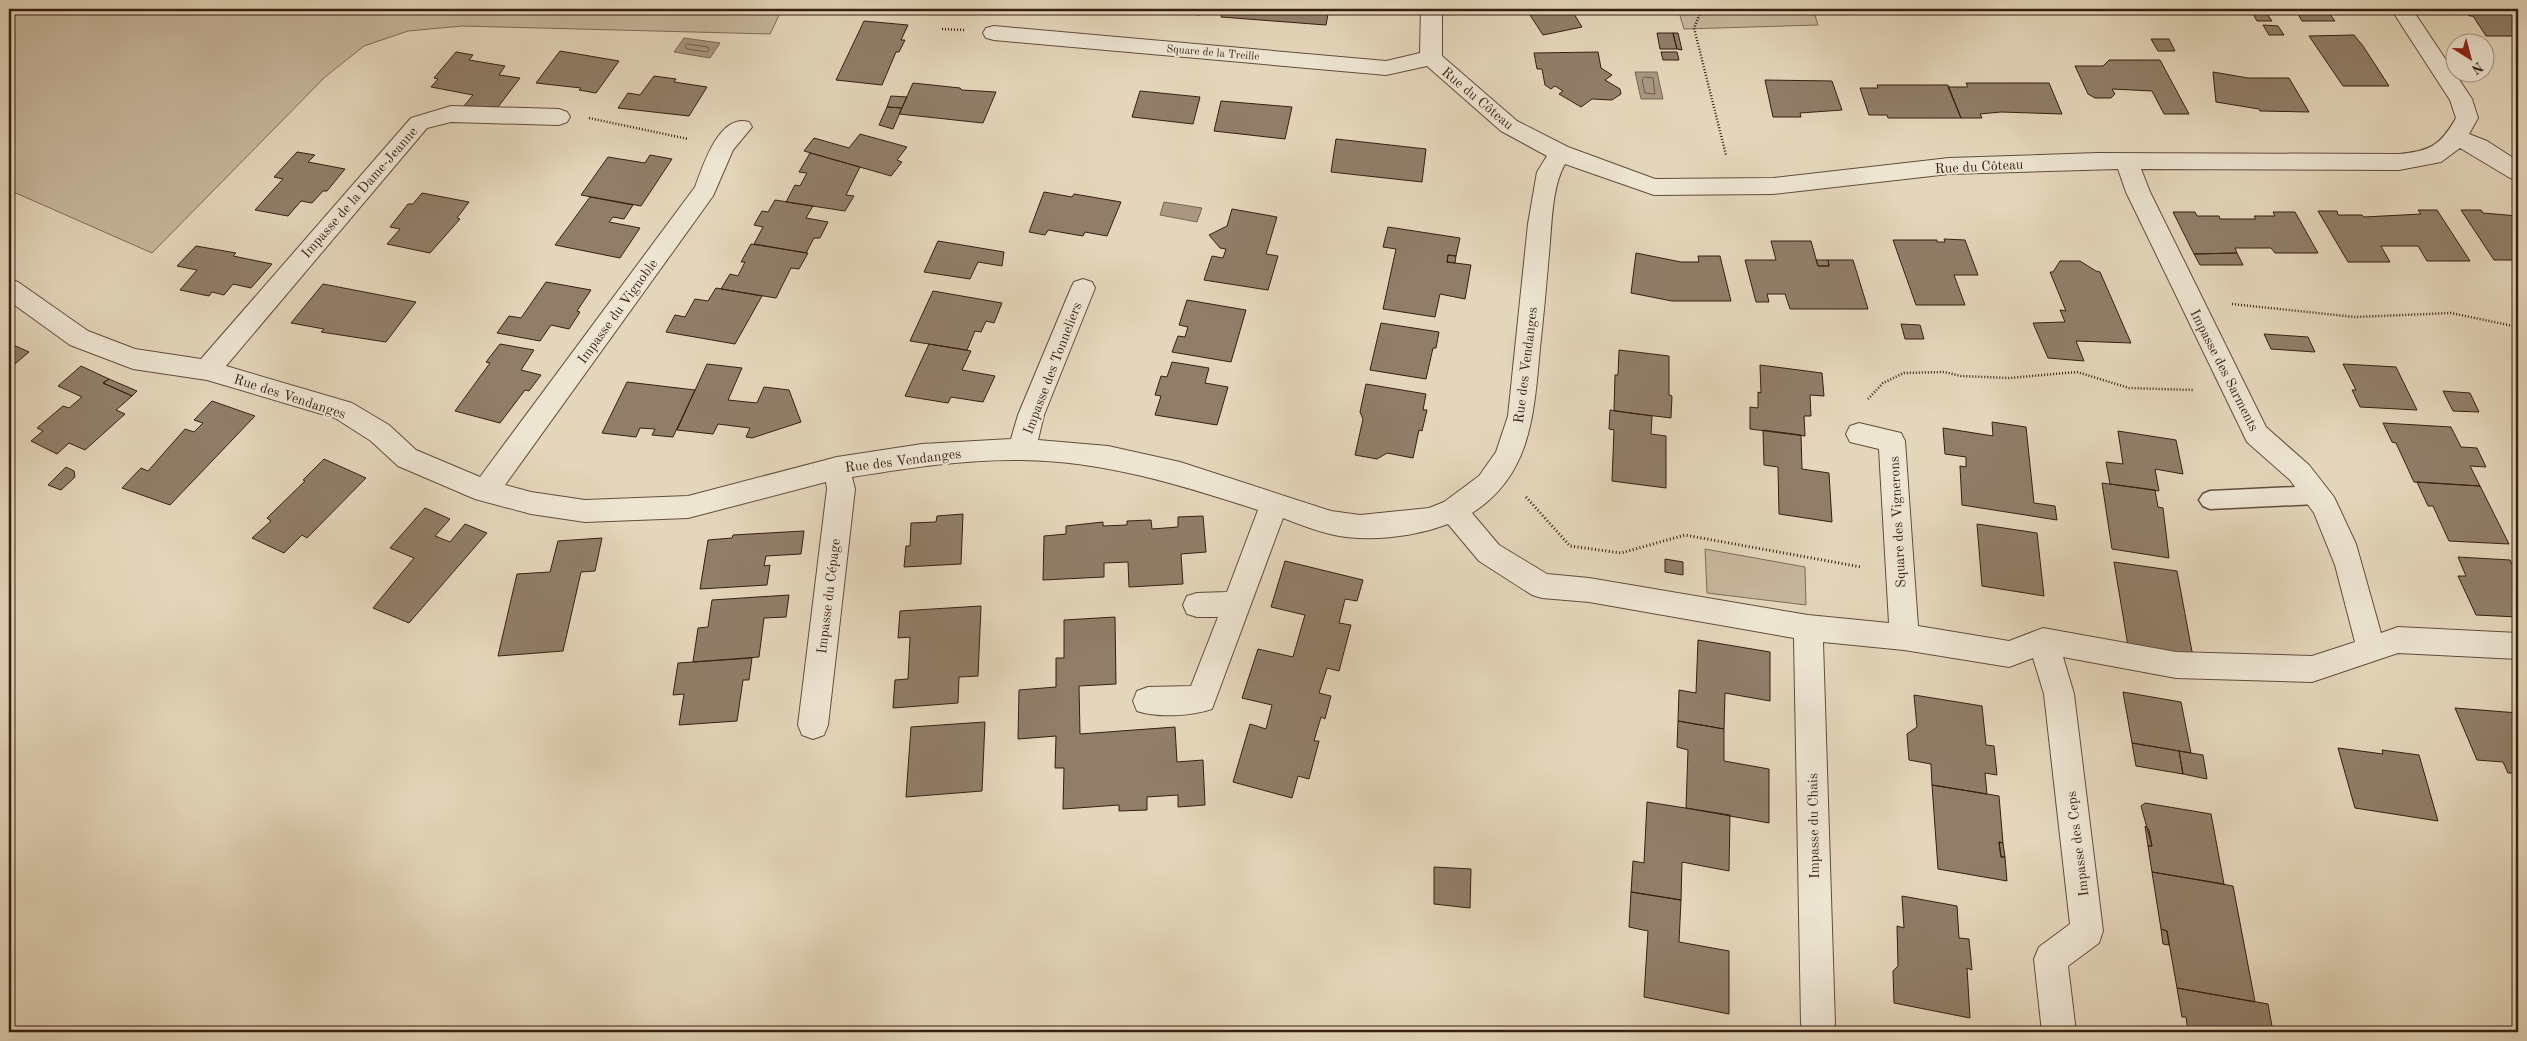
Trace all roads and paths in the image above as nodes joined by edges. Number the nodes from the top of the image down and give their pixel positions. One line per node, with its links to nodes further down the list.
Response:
1 (1432, 9): 5 (street, Rue du Côteau)
2 (1702, 9): 11 (path)
3 (2402, 9): 8 (street, Rue du Côteau)
4 (994, 33): 5 (street, Square de la Treille)
5 (1430, 58): 10 (street, Rue du Côteau)
6 (559, 117): 9 (path); 18 (street, Impasse de la Dame-Jeanne)
7 (741, 127): 9 (street, Impasse du Vignoble)
8 (2457, 137): 12 (street, Rue du Côteau); 13 (street)
9 (723, 146): 22 (street, Impasse du Vignoble)
10 (1560, 153): 12 (street, Rue du Côteau); 26 (street, Rue des Vendanges)
11 (1726, 156)
12 (2126, 161): 16 (street, Impasse des Sarments)
13 (2518, 172)
14 (9, 288): 18 (street, Rue des Vendanges)
15 (1083, 288): 20 (street, Impasse des Tonneliers)
16 (2189, 299): 17 (path); 23 (street, Impasse des Sarments)
17 (2518, 327)
18 (208, 370): 22 (street, Rue des Vendanges)
19 (1859, 434): 30 (street, Square des Vignerons)
20 (1022, 449): 21 (street, Rue des Vendanges); 25 (street, Rue des Vendanges)
21 (837, 468): 22 (street, Rue des Vendanges); 35 (street, Impasse du Cépage)
22 (485, 491)
23 (2317, 495): 24 (lane); 33 (street, Impasse des Sarments)
24 (2210, 500)
25 (1274, 505): 26 (street, Rue des Vendanges); 27 (street)
26 (1454, 510): 29 (street)
27 (1237, 604): 28 (street); 34 (street)
28 (1196, 605)
29 (1808, 628): 30 (street); 36 (street, Impasse du Chais)
30 (1904, 637): 31 (street)
31 (2043, 641): 33 (street); 37 (street, Impasse des Ceps)
32 (2518, 646): 33 (street)
33 (2371, 649)
34 (1148, 701)
35 (813, 725)
36 (1818, 1024)
37 (2058, 1032)

